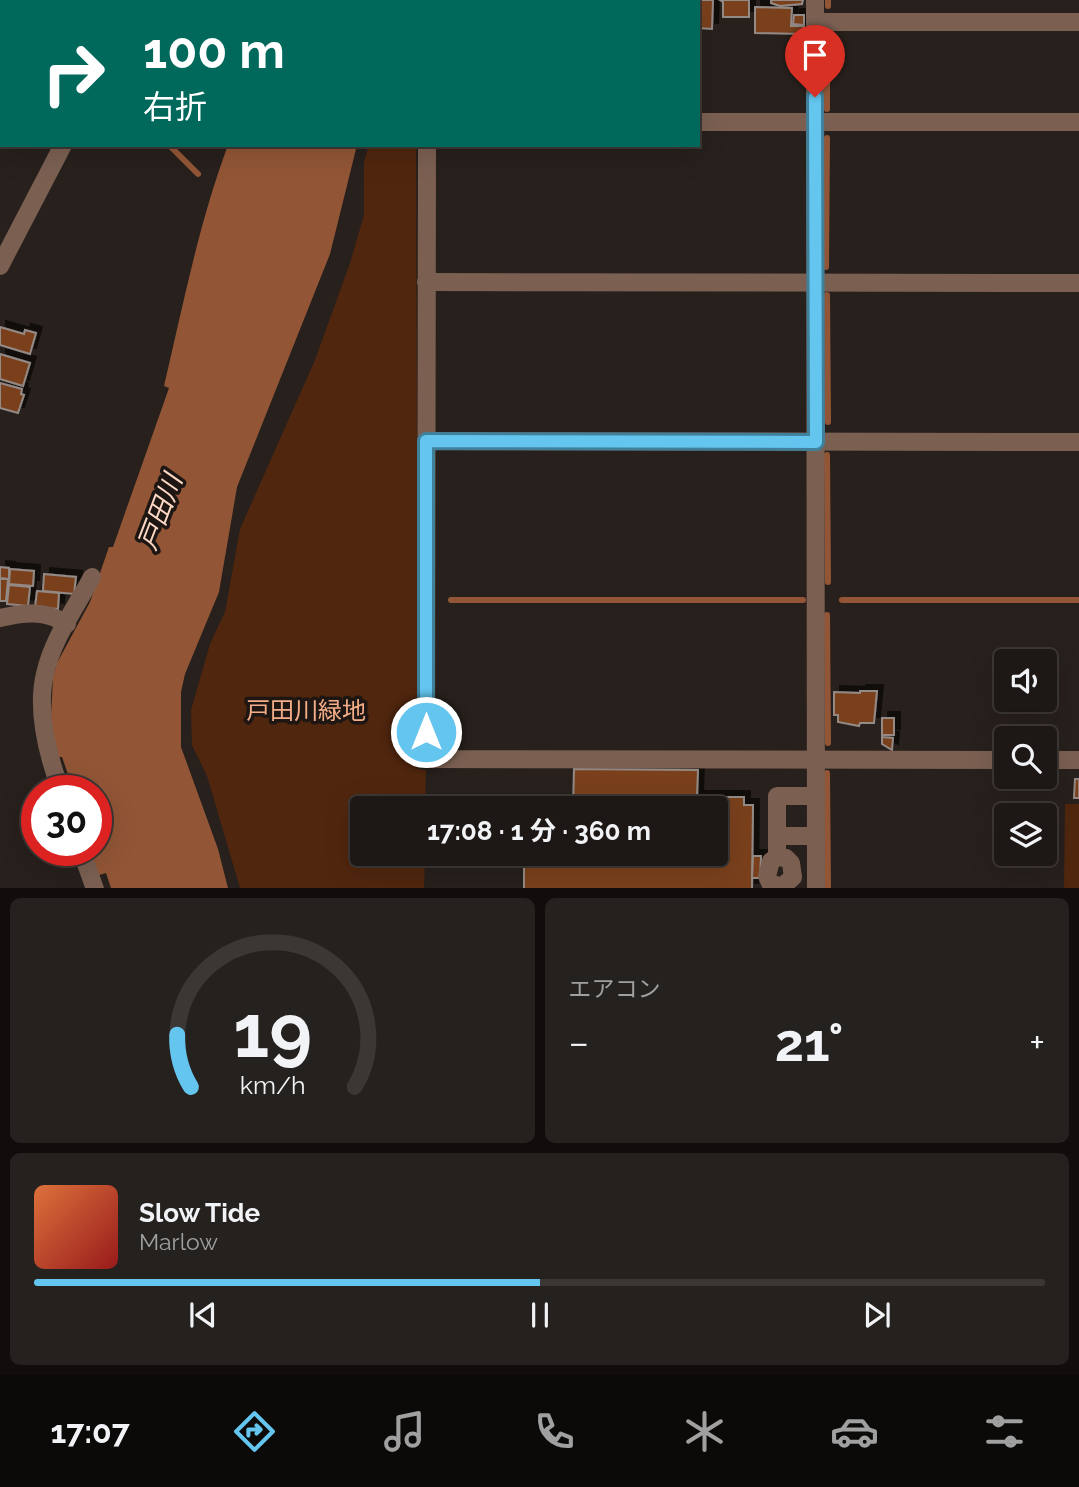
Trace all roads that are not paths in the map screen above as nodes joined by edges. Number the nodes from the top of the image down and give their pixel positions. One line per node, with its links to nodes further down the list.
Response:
1 (815, 0): 2 (street)
2 (815, 22): 3 (street); 4 (street)
3 (1079, 22)
4 (815, 121): 5 (street); 6 (street); 11 (street)
5 (700, 122)
6 (1079, 122)
7 (62, 147): 9 (street)
8 (426, 147): 10 (street)
9 (0, 266)
10 (426, 282): 11 (street); 13 (street)
11 (816, 283): 12 (street); 14 (street)
12 (1079, 283)
13 (426, 441): 14 (street); 19 (street)
14 (816, 442): 15 (street); 19 (street)
15 (1079, 442)
16 (92, 577): 18 (street)
17 (0, 618): 18 (street)
18 (67, 624): 23 (street)
19 (816, 760): 20 (street); 24 (street)
20 (994, 760)
21 (1057, 760): 22 (street)
22 (1079, 760)
23 (57, 775)
24 (816, 796): 25 (street); 26 (street)
25 (777, 836): 26 (street); 27 (street)
26 (816, 836): 30 (street)
27 (777, 857)
28 (87, 866): 29 (street)
29 (95, 888)
30 (816, 888)

